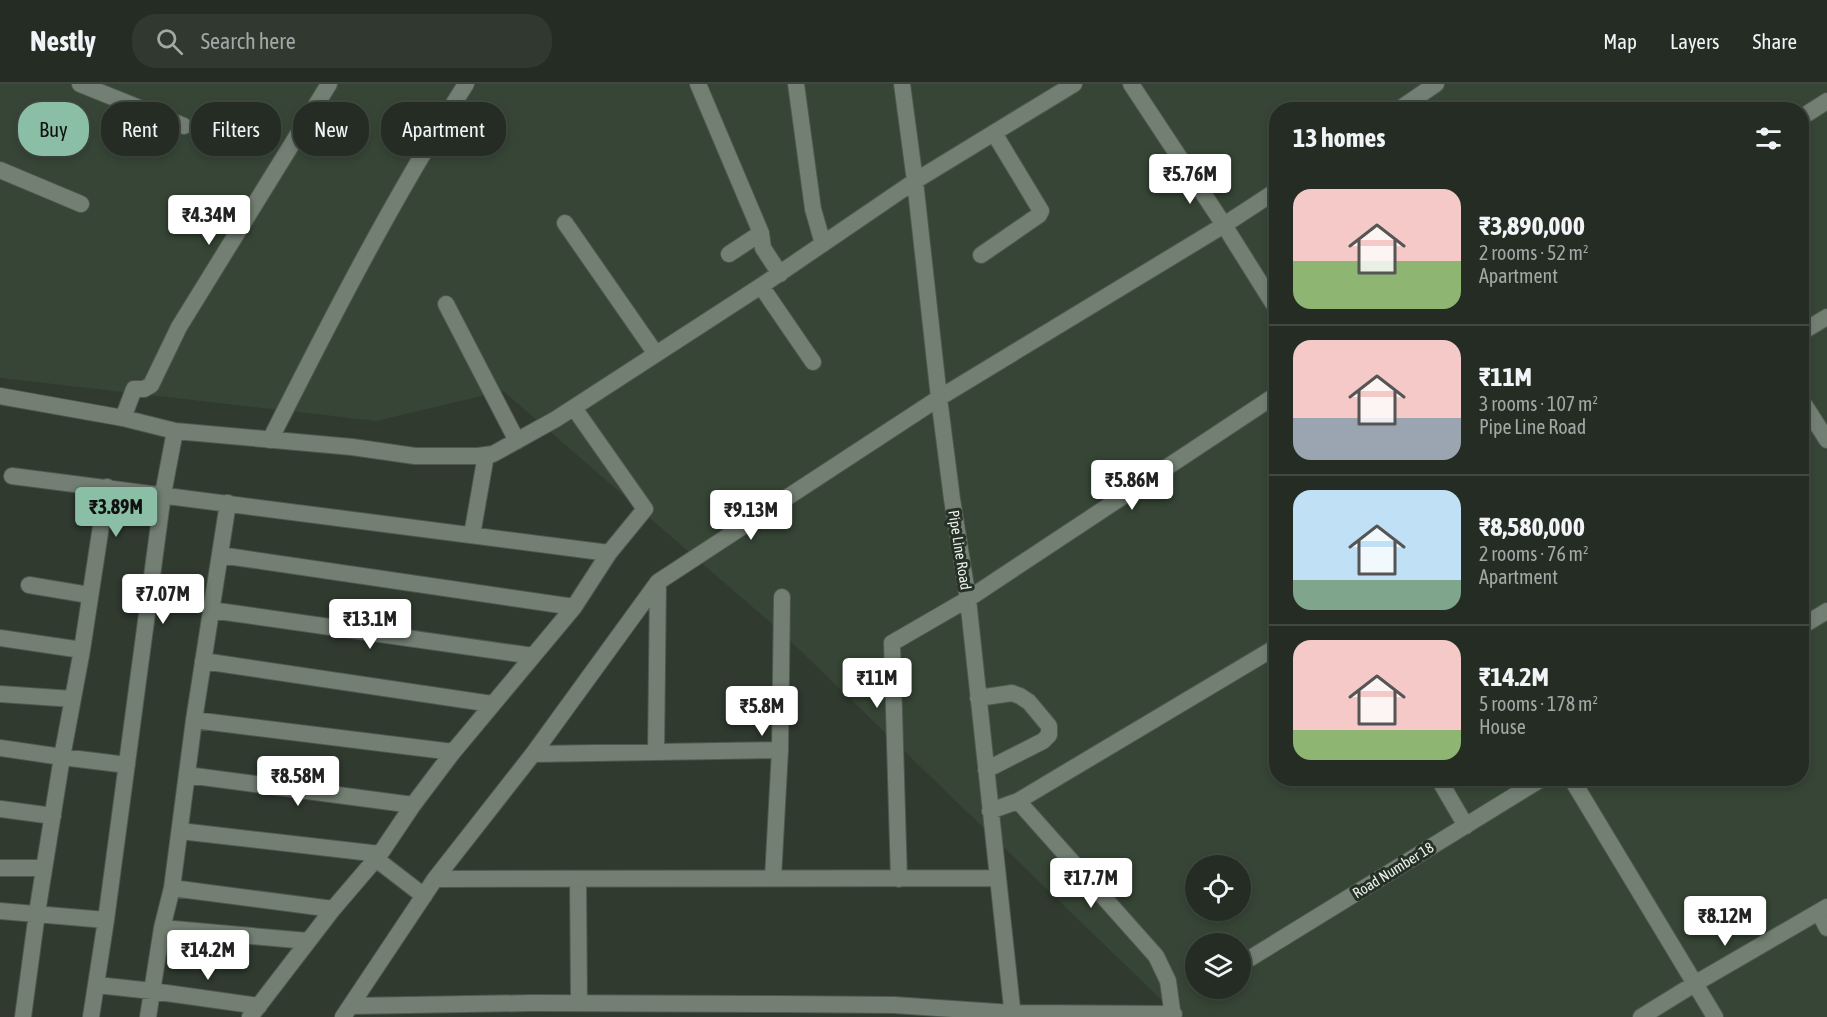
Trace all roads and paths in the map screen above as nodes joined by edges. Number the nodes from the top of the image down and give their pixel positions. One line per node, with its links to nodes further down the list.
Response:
1 (80, 84): 14 (street)
2 (329, 84): 39 (street)
3 (466, 84): 41 (street)
4 (698, 84): 22 (street)
5 (796, 84): 23 (street)
6 (902, 84): 17 (street, Pipe Line Road)
7 (1074, 84): 10 (street)
8 (1131, 84): 21 (street)
9 (1436, 84): 11 (street)
10 (1053, 89): 15 (street)
11 (1410, 102)
12 (1827, 102): 13 (street)
13 (1809, 113)
14 (184, 126)
15 (994, 133): 17 (street); 25 (street)
16 (0, 170): 19 (street)
17 (915, 181): 23 (street); 35 (street, Pipe Line Road)
18 (1269, 196): 21 (street)
19 (81, 204)
20 (565, 223): 32 (street)
21 (1224, 225): 28 (street); 35 (street)
22 (761, 233): 24 (street); 26 (street)
23 (823, 244): 26 (street)
24 (729, 254)
25 (981, 255)
26 (780, 274): 27 (street)
27 (761, 286): 32 (street); 33 (street)
28 (1269, 297)
29 (446, 304): 43 (street)
30 (1827, 317): 31 (street)
31 (1809, 328)
32 (656, 354): 37 (street)
33 (813, 362)
34 (0, 396): 39 (street)
35 (939, 398): 52 (street); 56 (street, Pipe Line Road)
36 (1269, 400): 56 (street)
37 (574, 408): 43 (street); 50 (street)
38 (1809, 412): 42 (street)
39 (123, 418): 40 (street)
40 (175, 431): 41 (street); 47 (street)
41 (270, 440): 44 (street)
42 (1827, 440)
43 (517, 441): 44 (street)
44 (486, 455): 49 (street)
45 (12, 476): 46 (street)
46 (106, 487): 47 (street); 54 (street)
47 (163, 494): 48 (street); 77 (street)
48 (228, 503): 49 (street); 51 (street)
49 (472, 535): 50 (street)
50 (609, 553): 57 (street)
51 (220, 555): 57 (street); 58 (street)
52 (658, 582): 74 (street); 75 (street)
53 (29, 585): 54 (street)
54 (89, 595): 62 (street)
55 (782, 597): 72 (street)
56 (968, 600): 67 (street, Pipe Line Road); 97 (street)
57 (574, 607): 64 (street)
58 (211, 610): 64 (street); 65 (street)
59 (1827, 611): 60 (street)
60 (1809, 622)
61 (0, 638): 62 (street)
62 (82, 650): 68 (street)
63 (1269, 651): 83 (street)
64 (533, 656): 69 (street)
65 (204, 662): 69 (street); 70 (street)
66 (0, 694): 68 (street)
67 (978, 698): 78 (street, Pipe Line Road); 78 (street)
68 (73, 699): 76 (street)
69 (492, 704): 73 (street)
70 (194, 720): 73 (street); 79 (street)
71 (0, 748): 76 (street)
72 (780, 750): 74 (street); 93 (street)
73 (453, 752): 84 (street)
74 (656, 752): 75 (street)
75 (532, 754): 95 (street)
76 (62, 758): 77 (street); 87 (street)
77 (127, 765): 104 (street)
78 (986, 770): 86 (street, Pipe Line Road)
79 (187, 775): 84 (street); 89 (street)
80 (1443, 786): 88 (street)
81 (1530, 786): 88 (street, Road Number 18)
82 (1576, 786): 109 (street)
83 (1018, 801): 86 (street); 119 (street)
84 (413, 805): 90 (street)
85 (1, 809): 87 (street)
86 (990, 811): 94 (street, Pipe Line Road)
87 (53, 816): 92 (street)
88 (1466, 826): 108 (street, Road Number 18)
89 (180, 831): 90 (street); 98 (street)
90 (378, 857): 99 (street); 100 (street)
91 (0, 868): 92 (street)
92 (44, 868): 103 (street)
93 (773, 878): 96 (street); 97 (street)
94 (998, 878): 97 (street); 118 (street, Pipe Line Road)
95 (435, 879): 96 (street); 99 (street)
96 (578, 879): 112 (street)
97 (899, 879)
98 (172, 888): 100 (street); 105 (street)
99 (424, 896): 117 (street)
100 (333, 909): 107 (street)
101 (1823, 910): 106 (street); 109 (street)
102 (0, 911): 103 (street)
103 (37, 913): 104 (street); 120 (street)
104 (106, 920): 110 (street)
105 (162, 928): 107 (street); 111 (street)
106 (1827, 928)
107 (309, 941): 116 (street)
108 (1251, 958)
109 (1696, 983): 123 (street); 124 (street)
110 (97, 985): 111 (street); 121 (street)
111 (152, 991): 116 (street); 122 (street)
112 (579, 1003): 113 (street); 114 (street)
113 (532, 1010): 117 (street)
114 (780, 1010): 115 (street)
115 (894, 1011): 118 (street)
116 (255, 1012)
117 (347, 1012)
118 (1013, 1015): 119 (street)
119 (1173, 1016)
120 (23, 1017)
121 (91, 1017)
122 (148, 1017)
123 (1641, 1017)
124 (1715, 1017)

